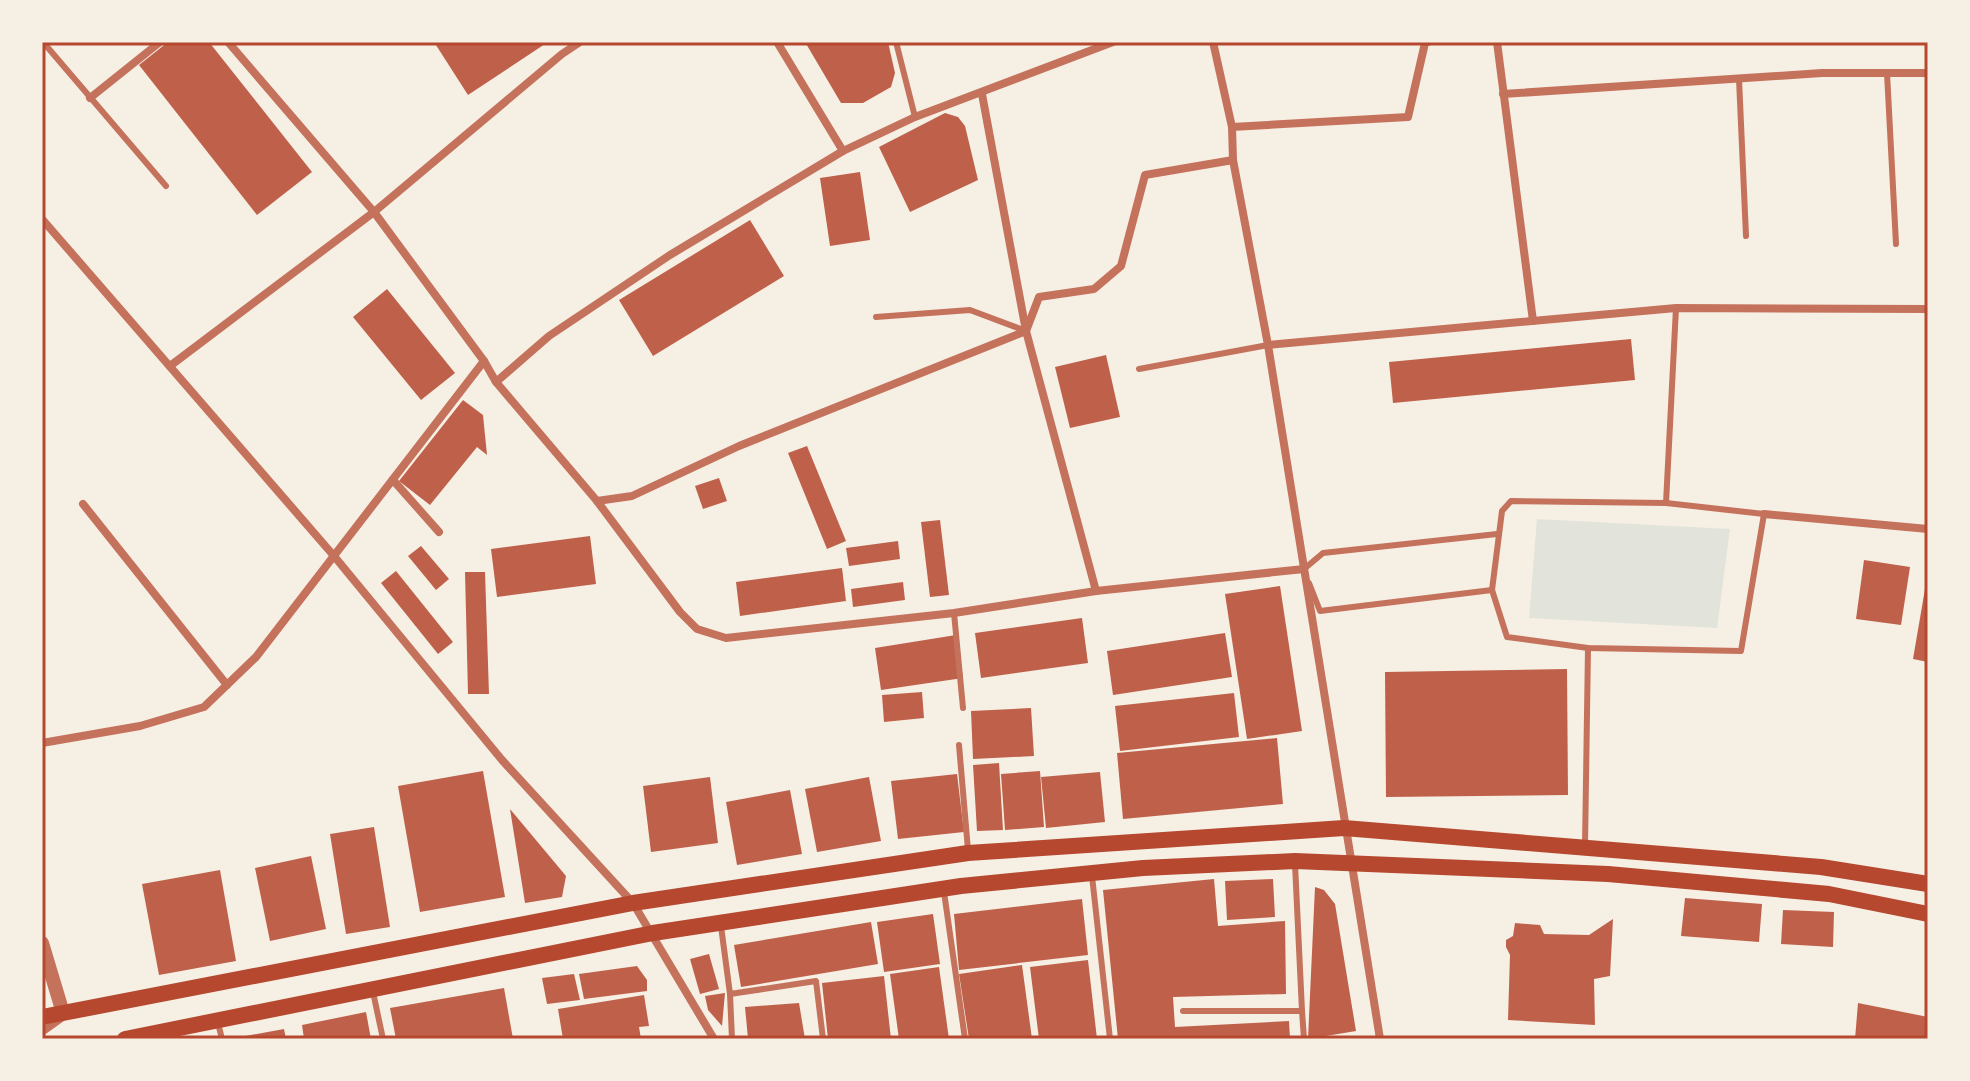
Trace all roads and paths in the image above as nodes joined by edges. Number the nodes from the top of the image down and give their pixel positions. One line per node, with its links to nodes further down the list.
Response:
1 (43, 42): 16 (lane)
2 (160, 42): 16 (street)
3 (228, 42): 22 (street)
4 (580, 42): 22 (street)
5 (777, 42): 19 (street)
6 (896, 42): 17 (lane)
7 (1113, 42): 14 (street)
8 (1213, 42): 18 (street)
9 (1428, 42): 18 (street)
10 (1497, 42): 15 (street)
11 (1887, 73): 12 (street); 13 (street); 25 (lane)
12 (1928, 73)
13 (1739, 79): 15 (street); 24 (lane)
14 (982, 94): 17 (street); 30 (street)
15 (1503, 94): 29 (street)
16 (90, 98): 21 (lane)
17 (915, 117): 19 (street)
18 (1232, 127): 20 (street)
19 (843, 151): 35 (street)
20 (1233, 160): 30 (street); 31 (street)
21 (166, 186)
22 (374, 212): 32 (street); 33 (street)
23 (42, 219): 33 (street)
24 (1746, 236)
25 (1896, 244)
26 (1676, 308): 27 (street); 29 (street); 38 (lane)
27 (1928, 309)
28 (876, 317): 30 (lane)
29 (1533, 321): 31 (street)
30 (1026, 331): 37 (street); 47 (street)
31 (1268, 345): 34 (lane); 45 (street)
32 (484, 361): 35 (street); 36 (street)
33 (170, 366): 44 (street)
34 (1139, 369)
35 (496, 382): 37 (street)
36 (393, 480): 42 (street); 44 (street)
37 (597, 501): 48 (street)
38 (1666, 503): 40 (lane); 43 (lane)
39 (83, 504): 50 (street)
40 (1764, 514): 41 (street); 49 (lane)
41 (1928, 529)
42 (439, 532)
43 (1497, 534): 45 (lane); 46 (lane)
44 (334, 556): 50 (street); 62 (street)
45 (1304, 569): 46 (lane); 47 (street); 54 (street)
46 (1492, 590): 49 (lane)
47 (1096, 591): 48 (street)
48 (954, 613): 51 (lane)
49 (1588, 648): 55 (lane)
50 (227, 685): 52 (street)
51 (963, 708)
52 (42, 743)
53 (959, 745): 56 (lane)
54 (1344, 828): 55 (main road); 56 (main road); 58 (street)
55 (1585, 846): 60 (main road)
56 (968, 853): 62 (main road)
57 (1295, 861): 58 (main road); 59 (main road); 70 (lane)
58 (1351, 862): 63 (main road); 84 (street)
59 (1092, 873): 61 (main road); 82 (lane)
60 (1928, 884)
61 (944, 888): 64 (main road); 81 (lane)
62 (633, 903): 65 (street); 71 (main road)
63 (1928, 914)
64 (720, 922): 65 (main road); 68 (lane)
65 (653, 933): 67 (main road); 78 (street)
66 (42, 943): 71 (street)
67 (373, 989): 73 (main road); 77 (lane)
68 (730, 994): 79 (lane); 80 (lane)
69 (1183, 1011): 70 (lane)
70 (1302, 1011): 83 (lane)
71 (63, 1013): 72 (main road); 74 (street)
72 (42, 1017)
73 (218, 1021): 75 (main road); 76 (lane)
74 (42, 1028)
75 (125, 1039)
76 (222, 1039)
77 (383, 1039)
78 (714, 1039)
79 (732, 1039)
80 (823, 1039)
81 (965, 1039)
82 (1110, 1039)
83 (1304, 1039)
84 (1380, 1039)

